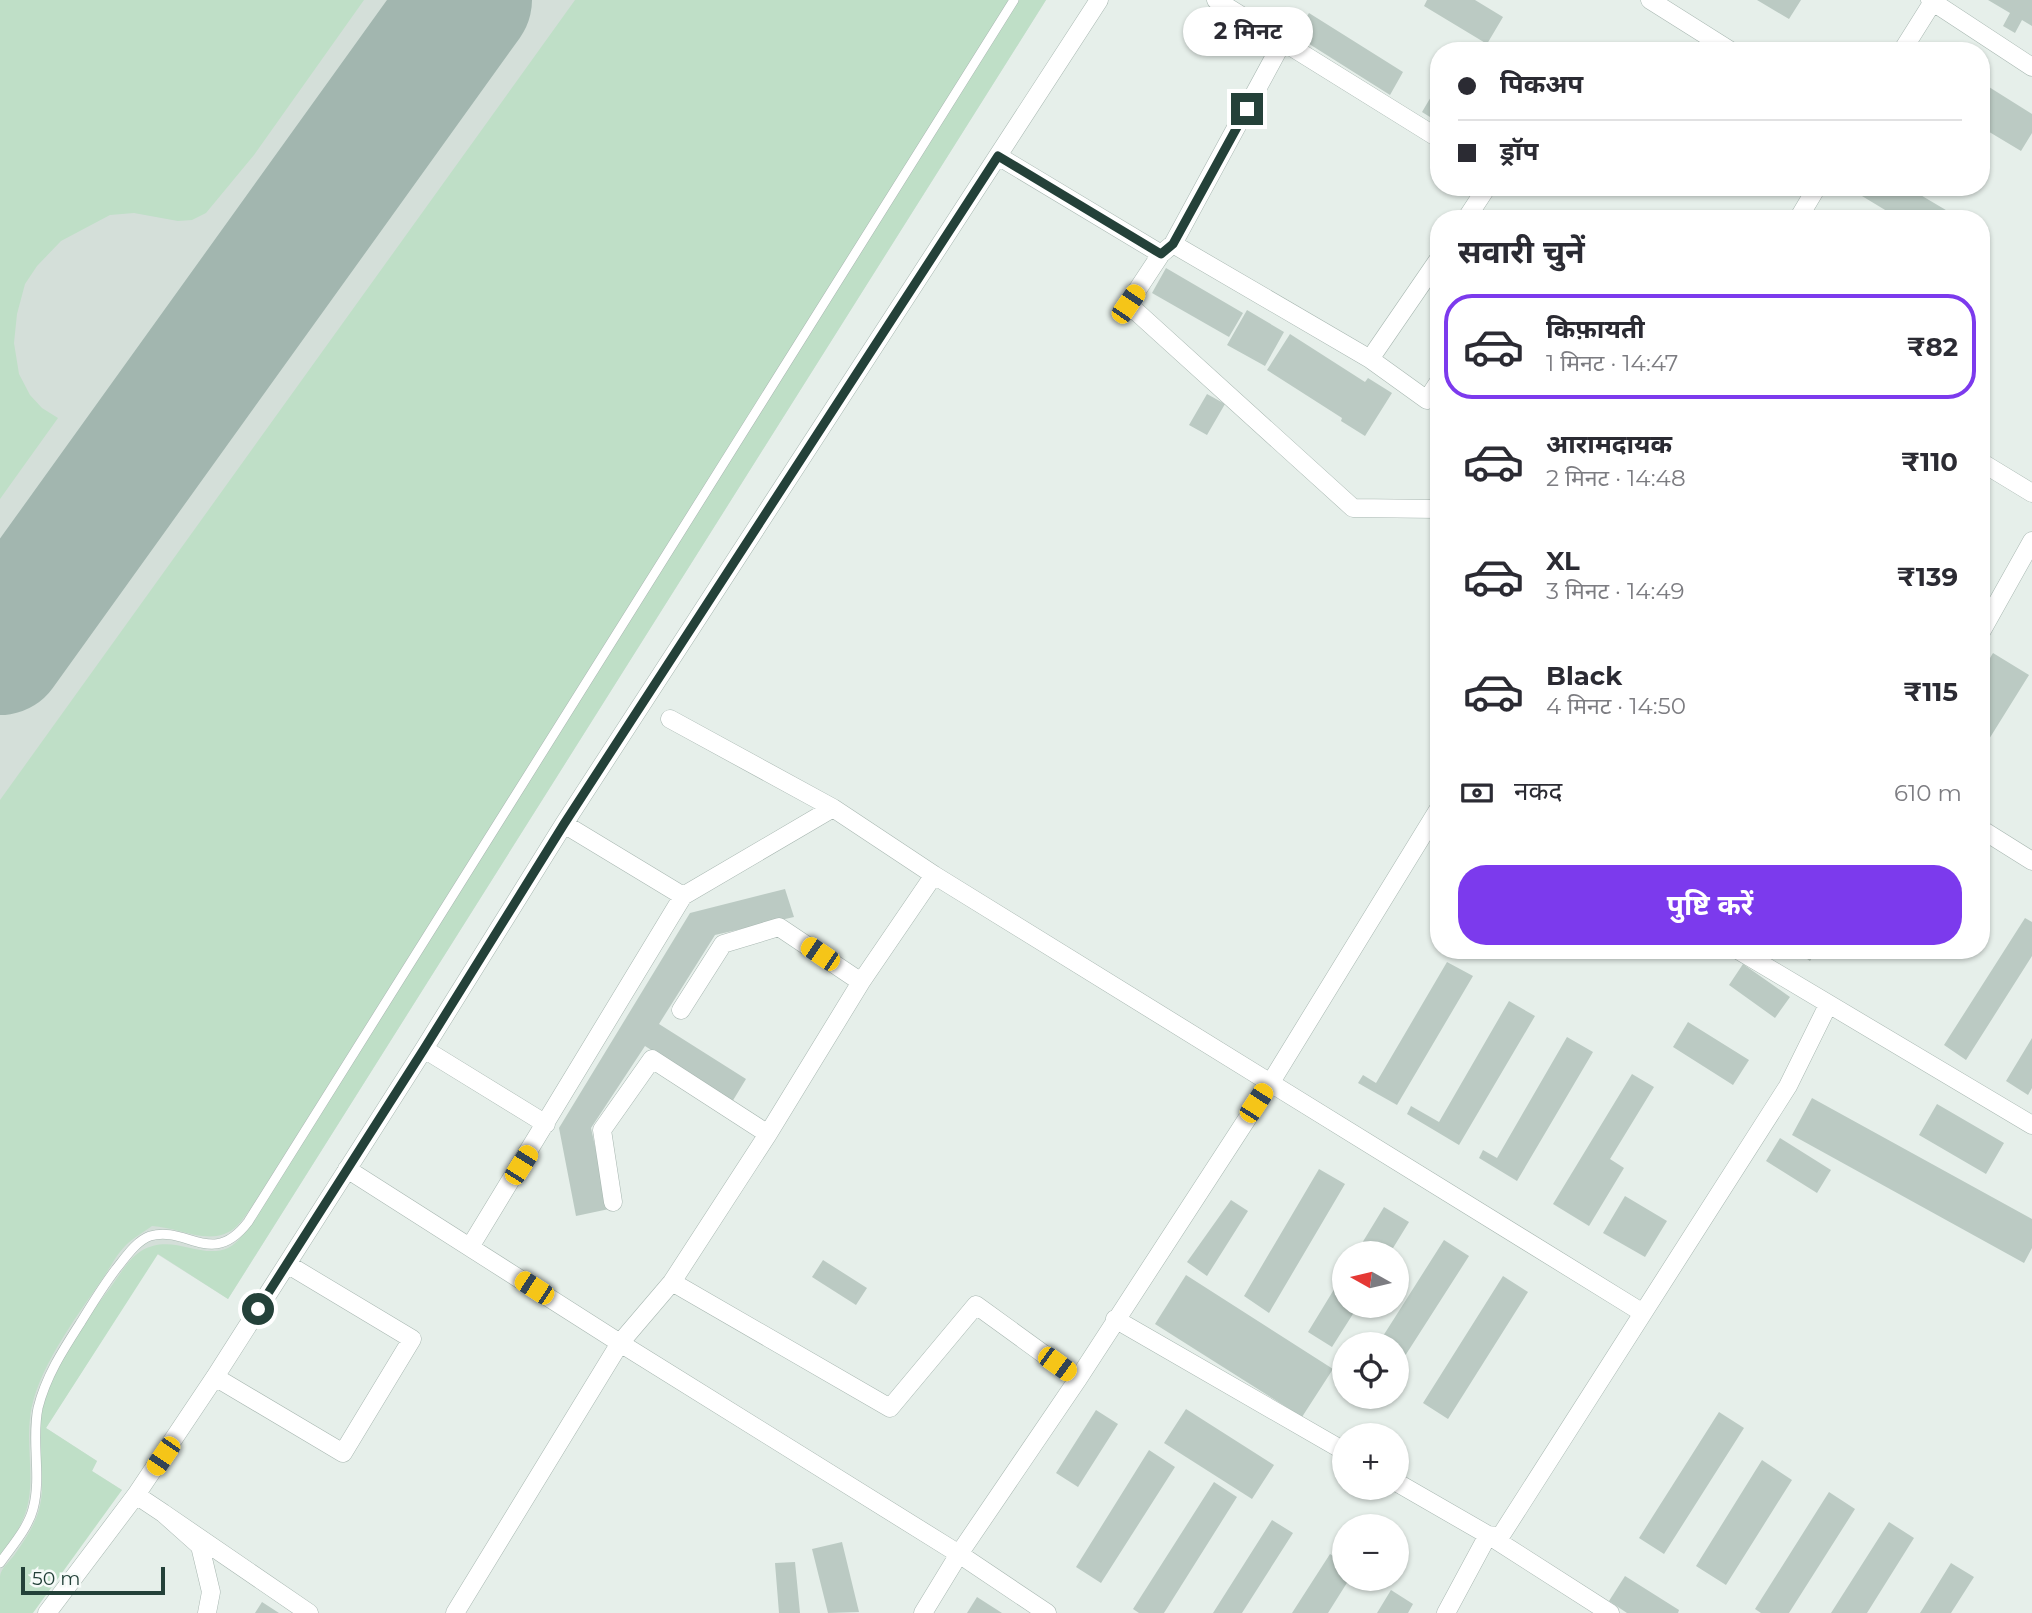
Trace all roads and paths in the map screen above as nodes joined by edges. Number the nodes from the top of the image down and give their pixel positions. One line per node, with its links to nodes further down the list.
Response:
1 (1014, 0): 54 (lane)
2 (1099, 0): 11 (street)
3 (1216, 0): 6 (street)
4 (1650, 0): 7 (street)
5 (1932, 1): 8 (street); 9 (street)
6 (1283, 41): 10 (street); 12 (street)
7 (1717, 42)
8 (1907, 42)
9 (2032, 67)
10 (1430, 133)
11 (998, 156): 12 (street); 24 (street)
12 (1167, 249): 14 (street); 18 (street)
13 (1430, 272): 14 (street)
14 (1370, 359): 15 (street)
15 (1430, 395)
16 (1990, 467): 17 (street)
17 (2032, 493)
18 (1430, 509)
19 (2032, 541): 20 (street)
20 (1990, 616)
21 (670, 719): 22 (street)
22 (833, 808): 27 (street); 28 (street)
23 (1430, 823): 34 (street)
24 (564, 824): 28 (street); 33 (street)
25 (1990, 835): 26 (street)
26 (2032, 861)
27 (934, 875): 30 (street); 34 (street)
28 (683, 896): 35 (street)
29 (1753, 959): 31 (street)
30 (861, 982): 32 (street); 37 (street)
31 (1828, 1005): 36 (street); 43 (street)
32 (681, 1010)
33 (424, 1049): 35 (street); 38 (street)
34 (1270, 1082): 43 (street); 44 (street)
35 (546, 1124): 40 (street)
36 (2032, 1125)
37 (768, 1134): 39 (street); 42 (street)
38 (347, 1168): 40 (street); 41 (street)
39 (613, 1202)
40 (470, 1247): 45 (street)
41 (287, 1264): 46 (street); 46 (street)
42 (672, 1282): 45 (street); 47 (street)
43 (1643, 1313): 52 (street)
44 (1115, 1319): 47 (street); 48 (street)
45 (620, 1343): 53 (street); 59 (street)
46 (215, 1377): 50 (street)
47 (1078, 1378): 53 (street)
48 (1332, 1444)
49 (1409, 1489): 52 (street)
50 (136, 1495): 51 (street); 56 (street)
51 (163, 1513): 57 (street); 58 (street)
52 (1488, 1535): 62 (street); 63 (street)
53 (959, 1554): 55 (street); 60 (street)
54 (0, 1563)
55 (1024, 1607): 61 (street)
56 (47, 1613)
57 (206, 1613)
58 (309, 1613)
59 (456, 1613)
60 (923, 1613)
61 (1047, 1613)
62 (1446, 1613)
63 (1610, 1613)

